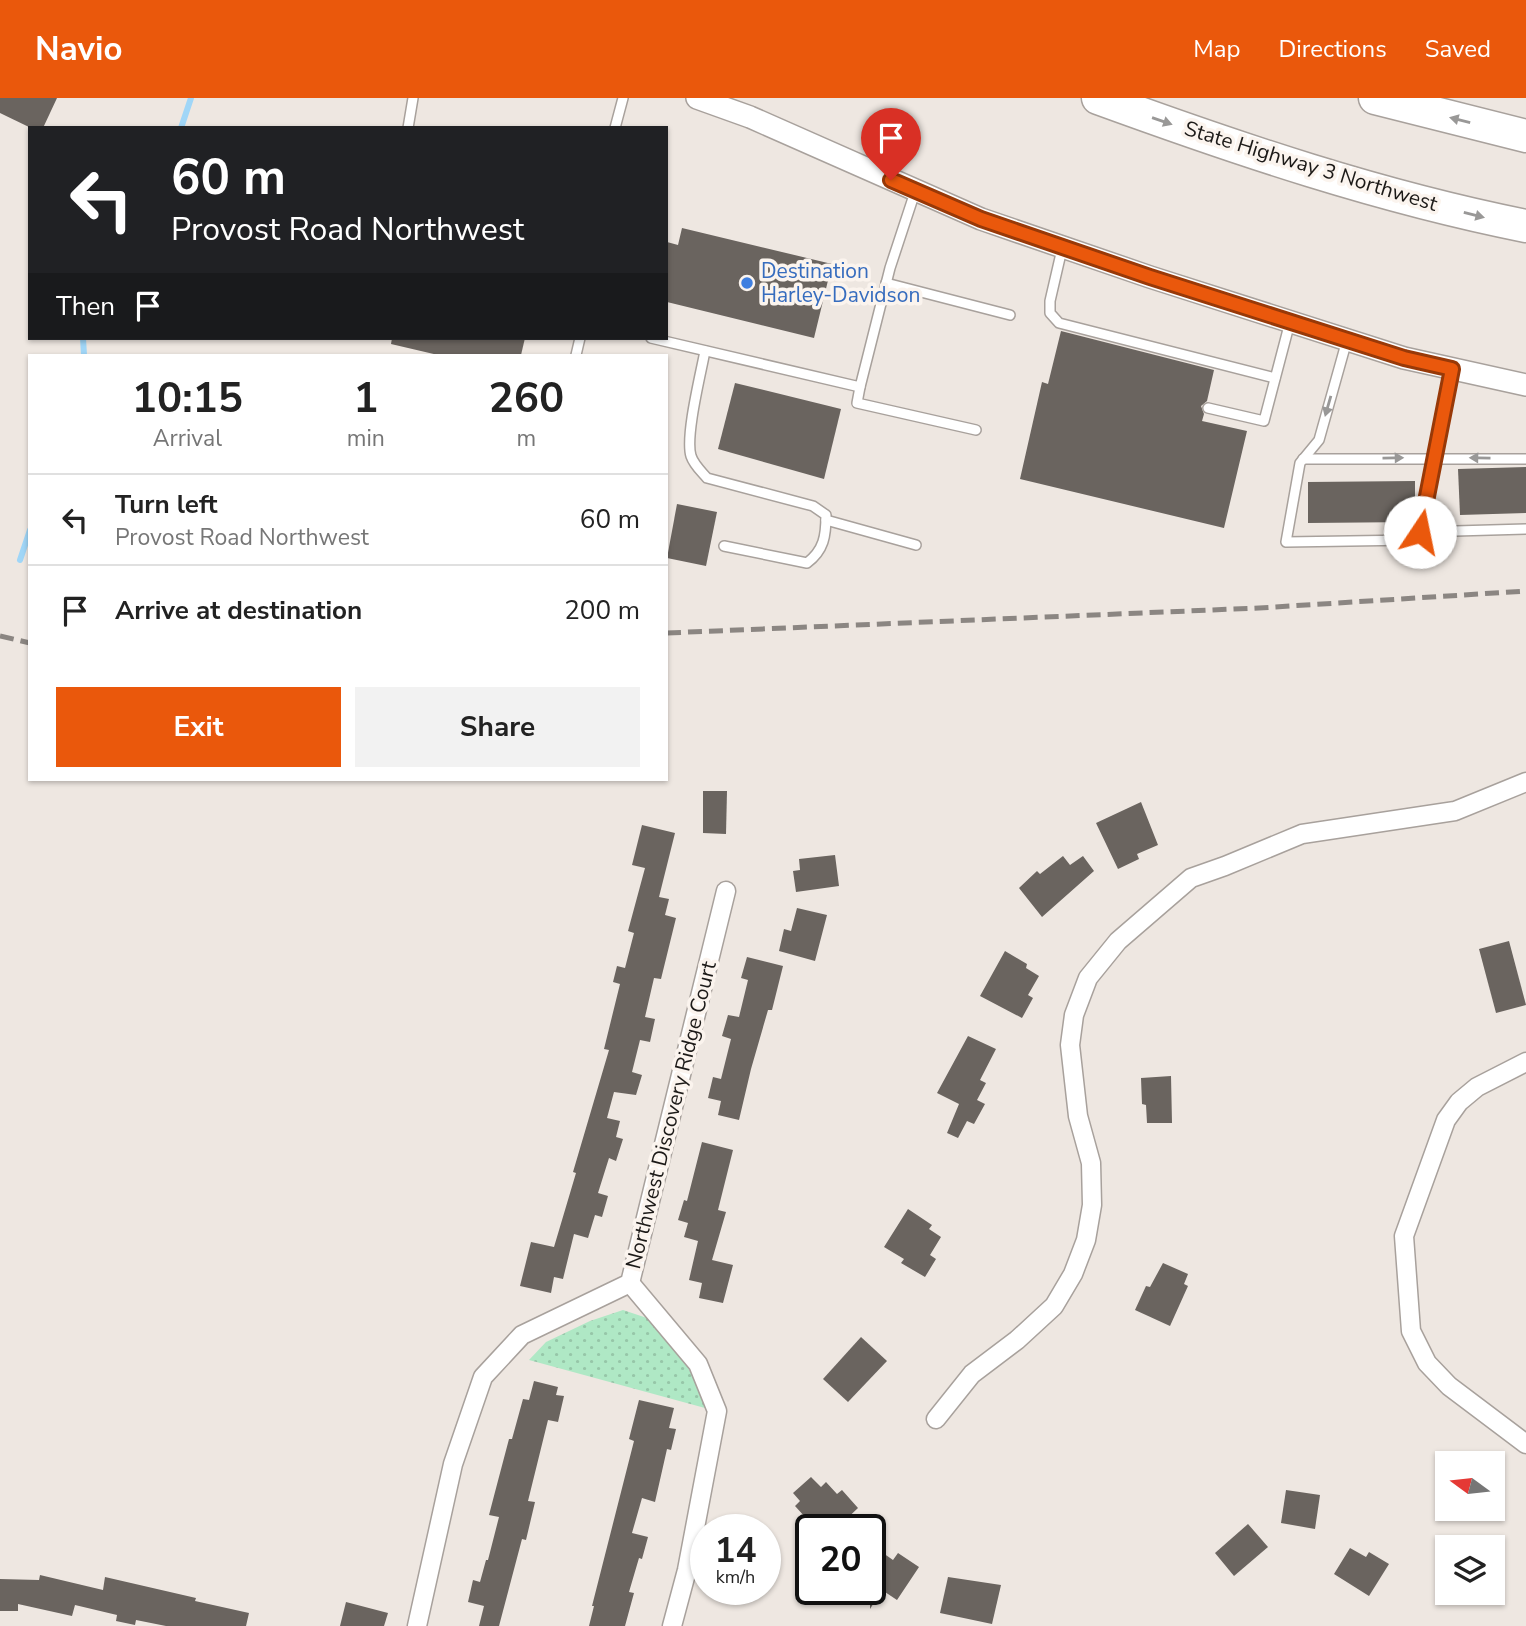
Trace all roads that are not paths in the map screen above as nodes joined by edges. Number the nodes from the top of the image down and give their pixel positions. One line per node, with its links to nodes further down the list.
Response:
1 (414, 98): 6 (lane)
2 (623, 98): 7 (lane)
3 (697, 98): 9 (street)
4 (1098, 98): 10 (highway, State Highway 3 Northwest, one-way to 10)
5 (1375, 98): 8 (highway, one-way to 5)
6 (408, 126)
7 (616, 126)
8 (1526, 136)
9 (915, 190): 11 (street); 12 (lane)
10 (1526, 226)
11 (1063, 247): 14 (street); 19 (lane)
12 (886, 283): 13 (lane); 21 (lane)
13 (1010, 315)
14 (1290, 322): 16 (street); 19 (lane)
15 (659, 340): 17 (lane)
16 (1347, 340): 18 (street); 25 (lane, one-way to 25)
17 (705, 351): 21 (lane); 27 (lane)
18 (1452, 369): 20 (street); 24 (lane)
19 (1275, 378): 22 (lane)
20 (1526, 385)
21 (860, 387): 23 (lane)
22 (1208, 408)
23 (976, 430)
24 (1435, 457): 25 (lane, one-way to 24); 26 (lane, one-way to 24); 29 (lane)
25 (1303, 459): 29 (lane)
26 (1526, 459)
27 (826, 520): 30 (lane); 31 (lane)
28 (1526, 529): 29 (lane)
29 (1420, 532)
30 (916, 545)
31 (724, 546)
32 (1526, 782): 36 (street)
33 (726, 891): 35 (street, Northwest Discovery Ridge Court)
34 (1526, 1062): 37 (street)
35 (630, 1283): 38 (street, Northwest Discovery Ridge Court); 39 (street)
36 (936, 1419)
37 (1526, 1444)
38 (417, 1626)
39 (673, 1626)

